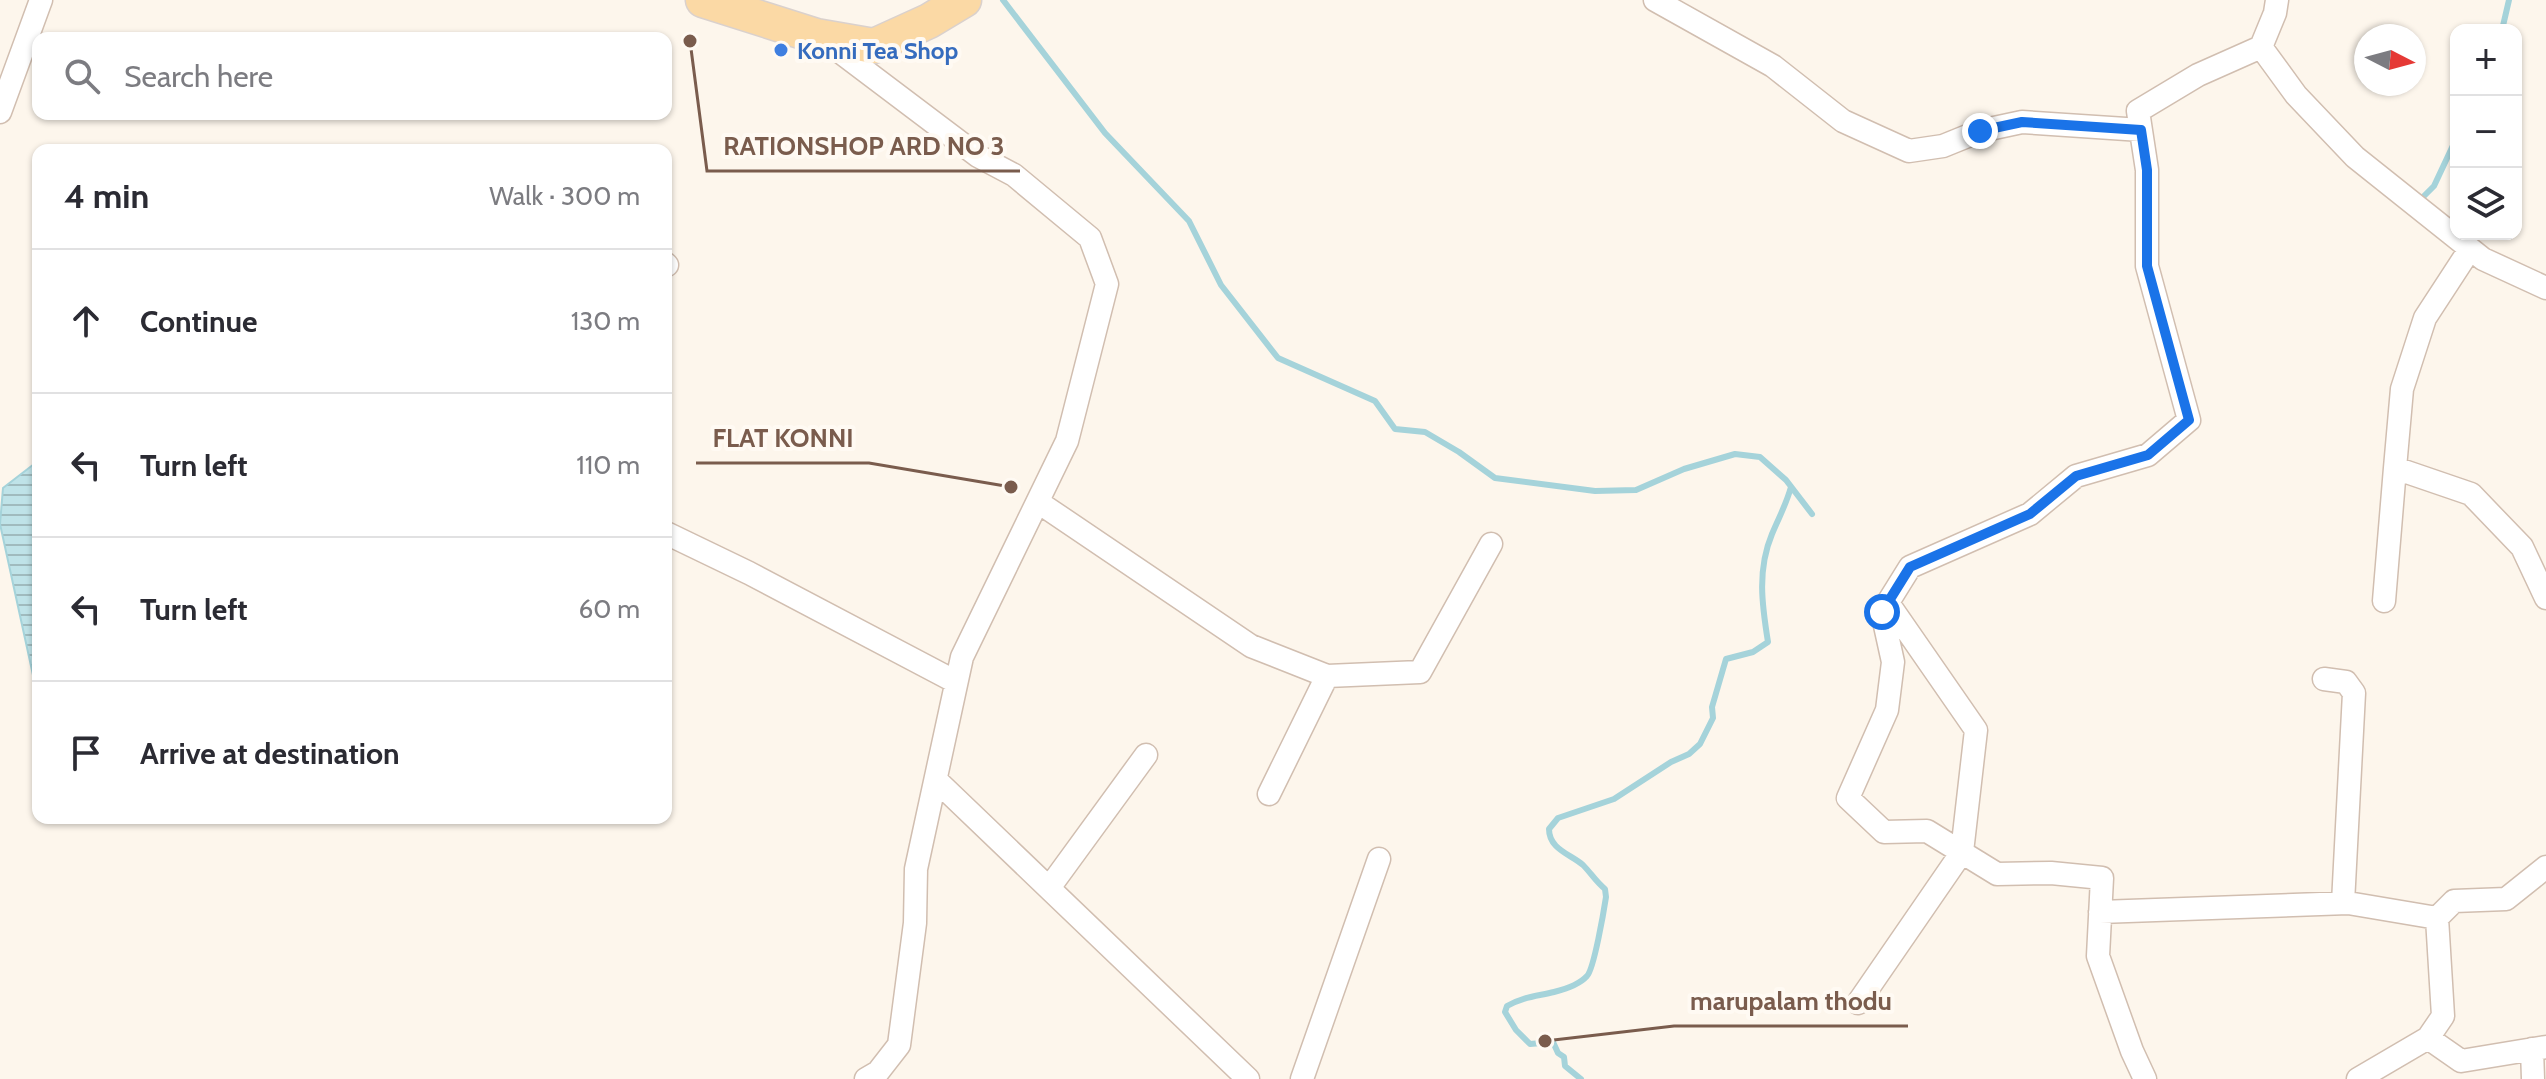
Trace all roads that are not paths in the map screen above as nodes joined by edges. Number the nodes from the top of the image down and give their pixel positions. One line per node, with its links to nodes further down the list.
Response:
1 (41, 0): 8 (street)
2 (703, 0): 6 (main road)
3 (964, 0): 6 (main road)
4 (1655, 0): 9 (street)
5 (2277, 0): 7 (street)
6 (816, 36): 13 (street)
7 (2261, 47): 9 (street); 10 (street)
8 (0, 112)
9 (2141, 130): 18 (street)
10 (2470, 249): 11 (street); 12 (street)
11 (2546, 288)
12 (2395, 468): 16 (street); 17 (street)
13 (1038, 502): 19 (street); 21 (street)
14 (672, 536): 21 (street)
15 (1491, 544): 19 (street)
16 (2546, 598)
17 (2384, 601)
18 (1888, 603): 25 (street); 25 (street)
19 (1327, 676): 24 (street)
20 (2324, 679): 29 (street)
21 (956, 682): 23 (street)
22 (1146, 755): 28 (street)
23 (936, 780): 28 (street); 35 (street)
24 (1269, 794)
25 (1962, 852): 30 (street); 32 (street)
26 (1379, 859): 37 (street)
27 (2546, 867): 31 (street)
28 (1049, 888): 36 (street)
29 (2343, 903): 30 (street); 31 (street)
30 (2100, 912): 38 (street)
31 (2437, 918): 33 (street)
32 (1858, 1003)
33 (2428, 1038): 34 (street); 39 (street)
34 (2539, 1048): 40 (street)
35 (866, 1079)
36 (1248, 1079)
37 (1302, 1079)
38 (2145, 1079)
39 (2358, 1079)
40 (2533, 1079)

